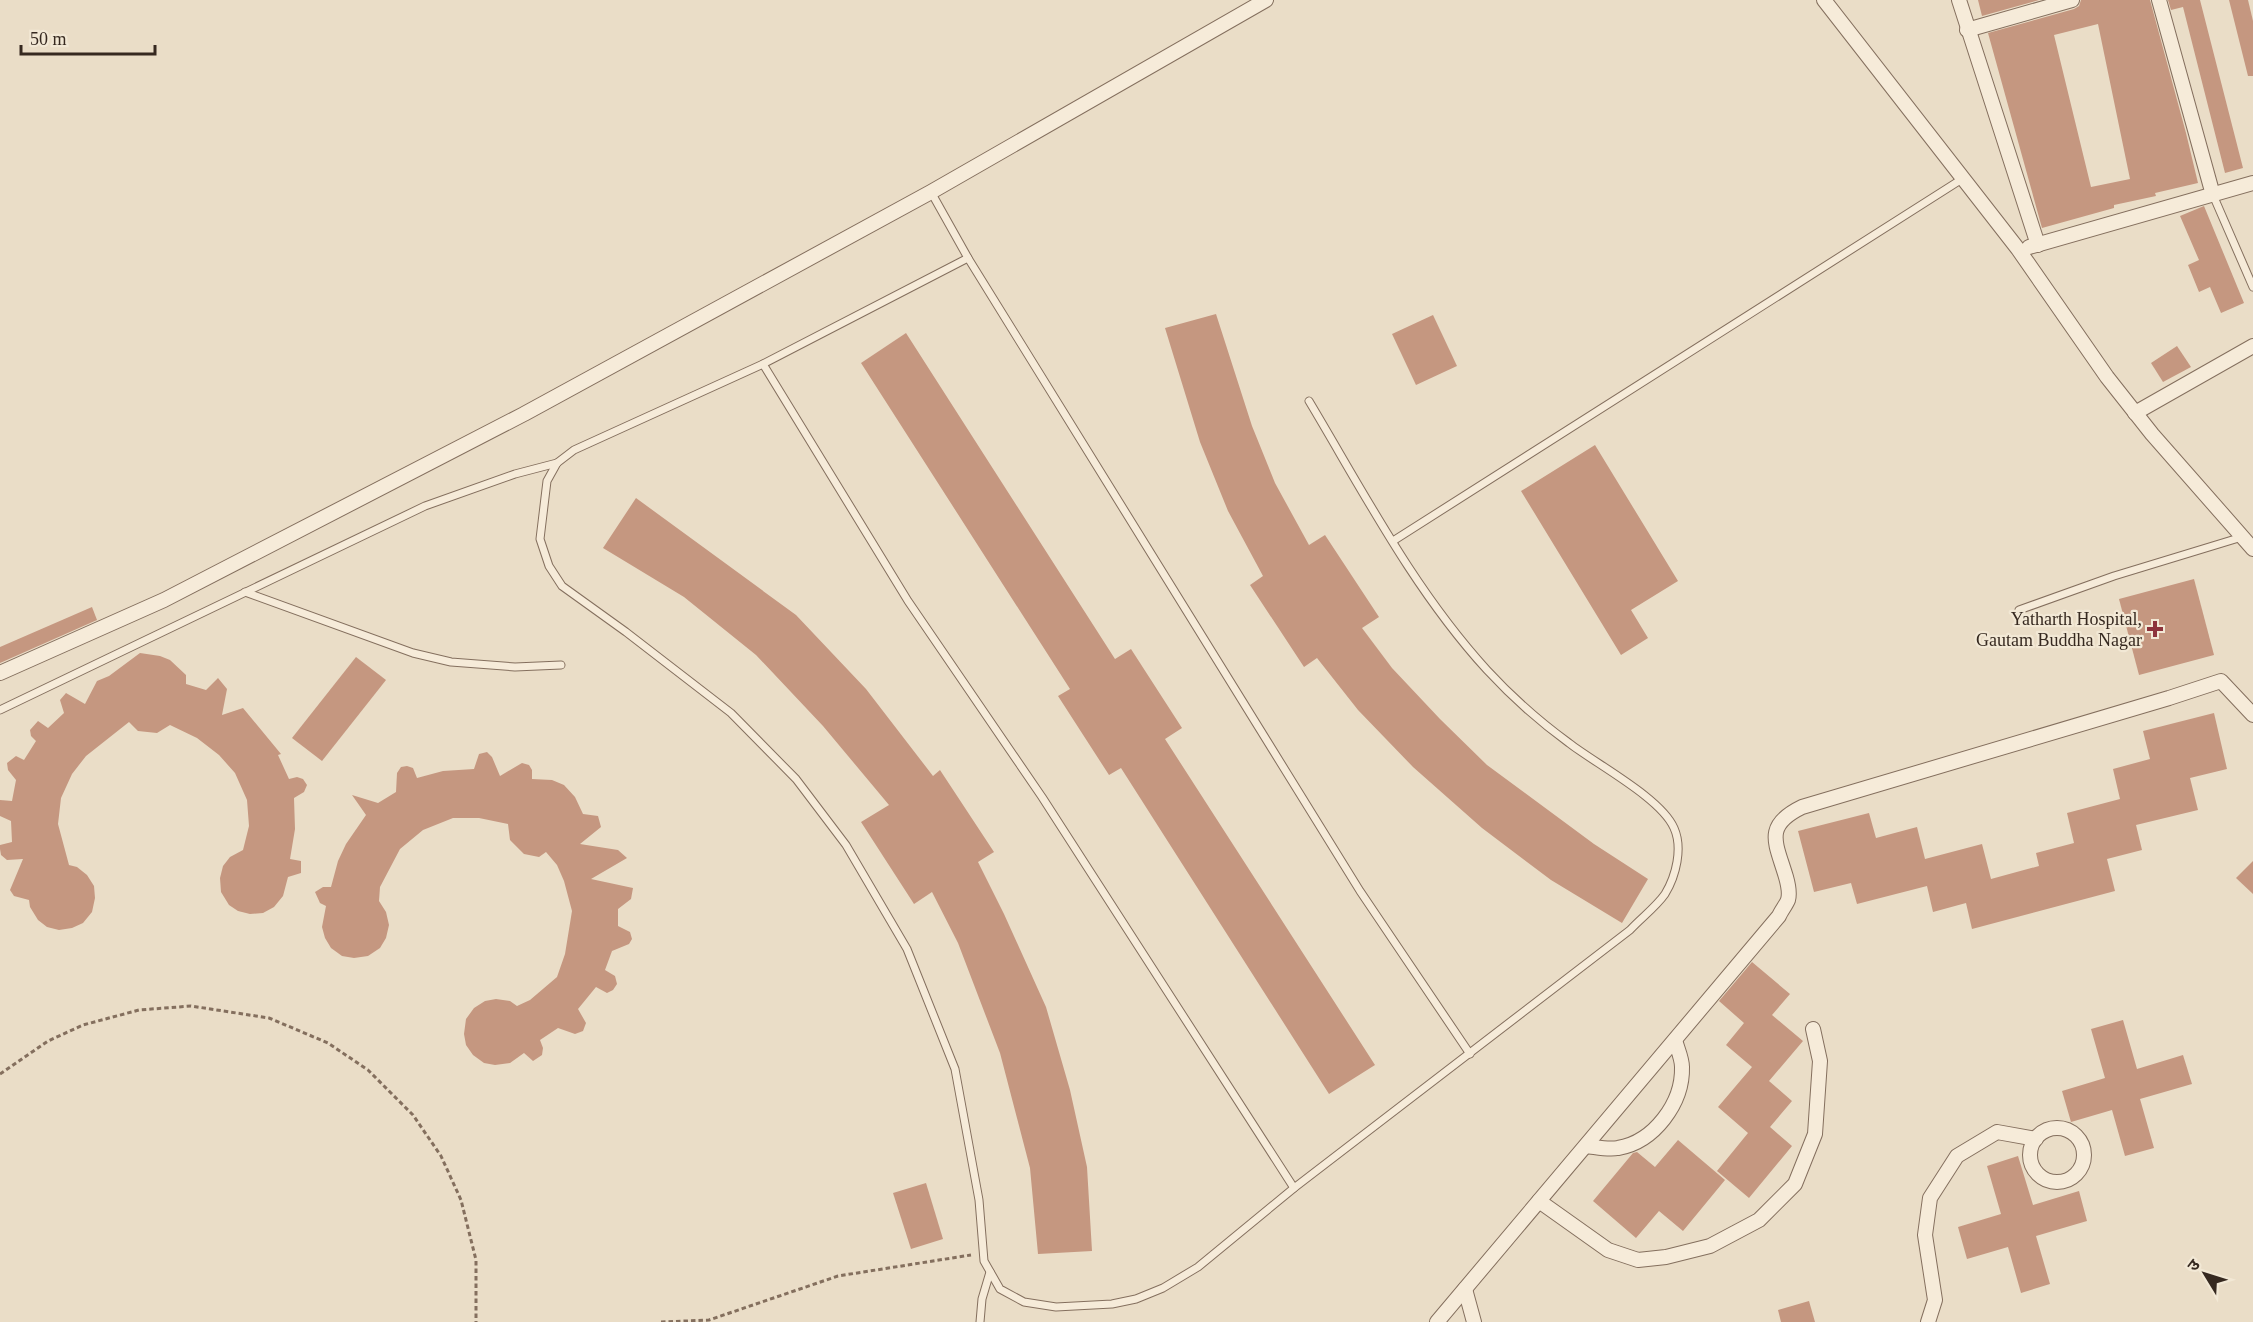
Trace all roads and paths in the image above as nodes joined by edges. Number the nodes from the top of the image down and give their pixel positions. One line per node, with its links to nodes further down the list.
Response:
1 (1266, 0): 9 (street)
2 (1824, 0): 7 (street)
3 (1959, 0): 6 (street)
4 (2072, 0): 6 (street)
5 (2159, 0): 10 (street)
6 (1967, 30): 11 (street)
7 (1962, 179): 12 (street); 21 (lane)
8 (2253, 183): 10 (street)
9 (930, 192): 13 (lane); 26 (street)
10 (2213, 195): 11 (street); 14 (lane)
11 (2038, 245): 12 (street)
12 (2018, 249): 18 (street)
13 (968, 258): 16 (lane); 31 (lane)
14 (2253, 287)
15 (2253, 346): 18 (street)
16 (763, 364): 19 (lane); 35 (lane)
17 (1309, 401): 21 (lane)
18 (2135, 413): 20 (street)
19 (557, 463): 23 (lane); 37 (lane)
20 (2242, 537): 22 (street); 24 (lane)
21 (1393, 541): 31 (lane)
22 (2253, 549)
23 (245, 592): 25 (lane); 27 (lane)
24 (2019, 610)
25 (561, 665)
26 (0, 673)
27 (0, 710)
28 (2253, 715): 30 (street)
29 (1813, 1029): 36 (street)
30 (1675, 1040): 34 (street); 34 (street)
31 (1470, 1054): 35 (lane)
32 (0, 1074): 40 (path)
33 (2036, 1139): 45 (street)
34 (1586, 1146): 36 (street)
35 (1294, 1188): 38 (lane)
36 (1539, 1200): 39 (street)
37 (984, 1261): 38 (lane); 41 (path)
38 (990, 1272): 42 (lane)
39 (1465, 1289): 43 (street); 44 (street)
40 (476, 1322)
41 (661, 1322)
42 (980, 1322)
43 (1437, 1322)
44 (1474, 1322)
45 (1928, 1322)

